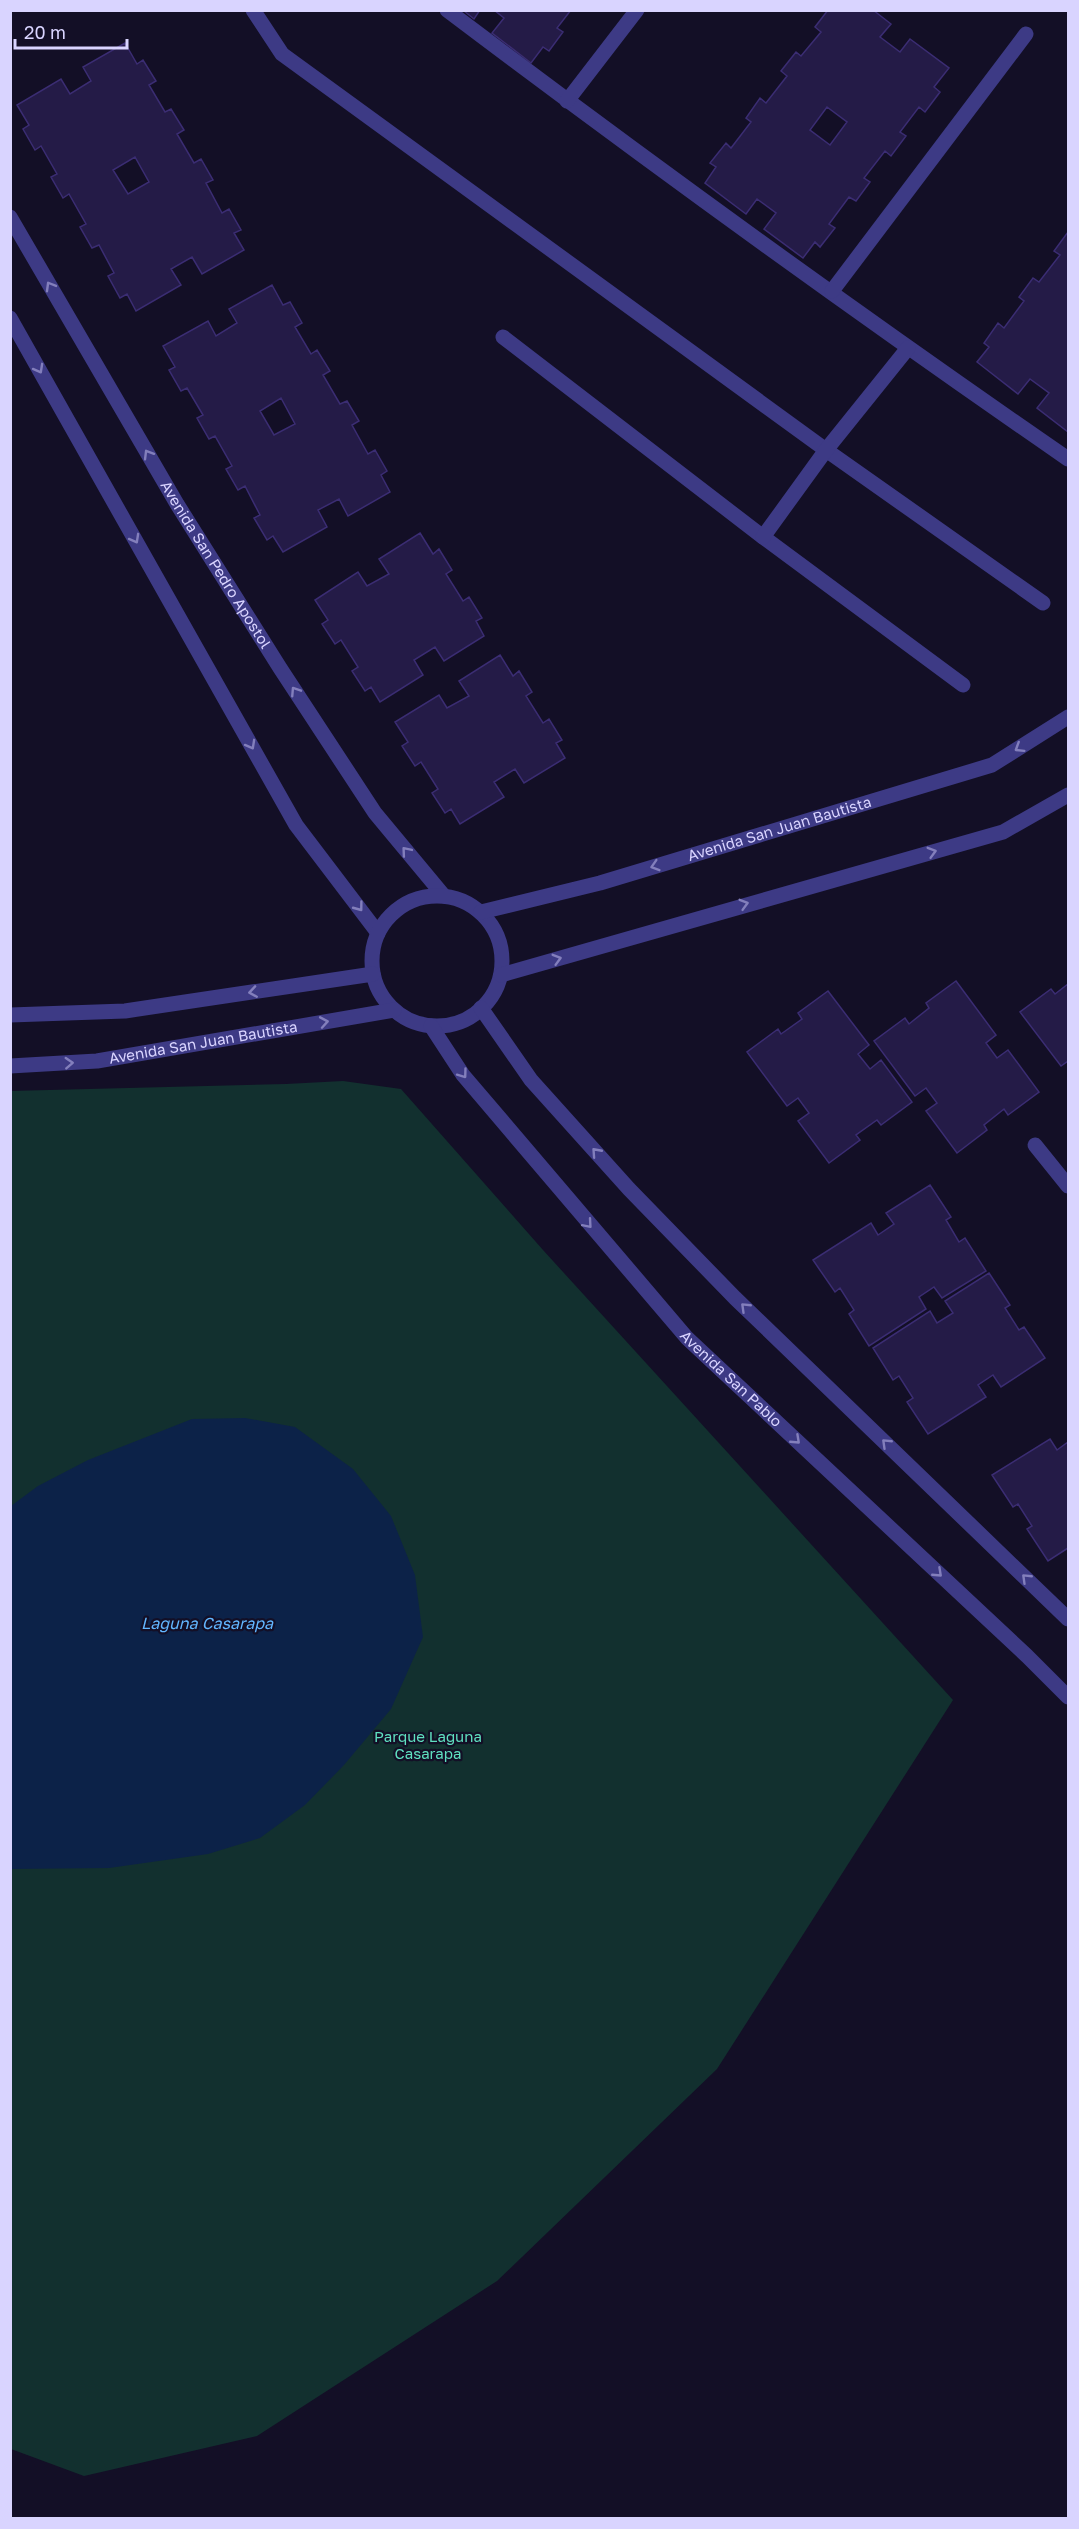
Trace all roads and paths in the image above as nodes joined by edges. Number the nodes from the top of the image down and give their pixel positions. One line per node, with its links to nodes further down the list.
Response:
1 (253, 10): 11 (street)
2 (447, 10): 5 (street)
3 (638, 10): 5 (street)
4 (1026, 34): 7 (street)
5 (567, 101): 7 (street)
6 (10, 217): 18 (street, Avenida San Pedro Apostol, one-way to 6)
7 (832, 291): 10 (street)
8 (10, 318): 20 (street, one-way to 20)
9 (503, 337): 13 (street)
10 (908, 348): 11 (street); 12 (street)
11 (826, 450): 13 (street); 14 (street)
12 (1068, 459)
13 (763, 537): 15 (street)
14 (1043, 603)
15 (963, 685)
16 (1068, 717): 19 (street, Avenida San Juan Bautista, one-way to 19)
17 (1068, 795): 22 (street, one-way to 17)
18 (444, 896): 19 (street); 20 (street)
19 (481, 912): 22 (street)
20 (378, 933): 21 (street)
21 (373, 974): 24 (street); 25 (street, one-way to 25)
22 (501, 975): 23 (street)
23 (481, 1008): 26 (street); 30 (street, one-way to 23)
24 (394, 1010): 26 (street); 27 (street, Avenida San Juan Bautista, one-way to 24)
25 (10, 1015)
26 (431, 1026): 31 (street, Avenida San Pablo, one-way to 31)
27 (10, 1066)
28 (1035, 1145): 29 (street)
29 (1068, 1186)
30 (1068, 1619)
31 (1068, 1697)

